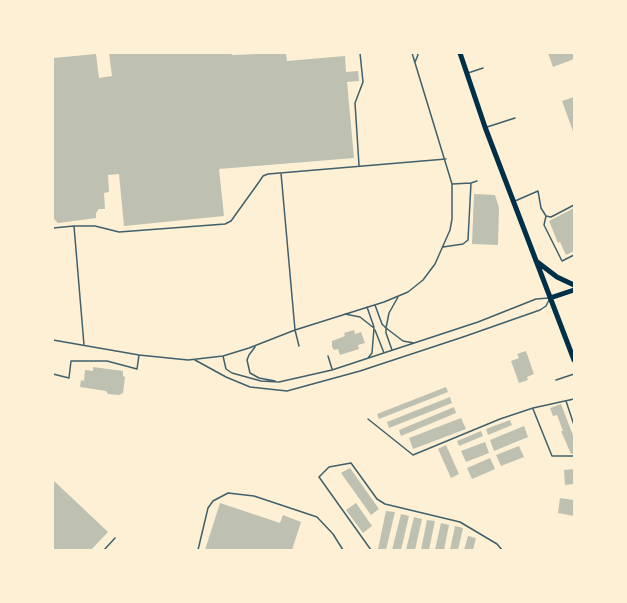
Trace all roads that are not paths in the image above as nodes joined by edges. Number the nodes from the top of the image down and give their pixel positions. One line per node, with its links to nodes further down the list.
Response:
1 (360, 53): 11 (lane)
2 (412, 53): 5 (lane)
3 (417, 53): 5 (lane)
4 (460, 53): 7 (main road)
5 (415, 62): 10 (lane)
6 (484, 68): 7 (lane)
7 (466, 74): 9 (main road)
8 (515, 118): 9 (lane)
9 (485, 127): 16 (main road)
10 (446, 159): 11 (lane); 15 (lane)
11 (359, 166): 12 (lane)
12 (281, 172): 19 (lane); 33 (lane)
13 (477, 181): 14 (lane)
14 (470, 183): 15 (lane); 21 (lane)
15 (452, 184): 21 (lane)
16 (513, 201): 18 (lane); 23 (main road)
17 (574, 205): 18 (lane)
18 (546, 216): 22 (lane)
19 (74, 226): 20 (lane); 36 (lane)
20 (53, 228)
21 (443, 247): 26 (lane)
22 (574, 255)
23 (536, 261): 24 (main road); 27 (main road)
24 (574, 284)
25 (574, 290): 27 (main road)
26 (399, 295): 28 (lane); 32 (lane)
27 (550, 298): 35 (lane); 44 (lane); 46 (main road)
28 (376, 305): 29 (lane); 32 (lane)
29 (367, 308): 30 (lane); 31 (lane)
30 (345, 314): 31 (lane); 33 (lane)
31 (374, 328): 40 (lane); 45 (lane)
32 (386, 328): 35 (lane); 39 (lane)
33 (295, 330): 37 (lane); 38 (lane)
34 (53, 340): 36 (lane)
35 (418, 342): 39 (lane)
36 (84, 345): 41 (lane)
37 (256, 346): 42 (lane); 51 (lane)
38 (299, 346)
39 (392, 350): 40 (lane)
40 (384, 353): 45 (lane)
41 (139, 355): 44 (lane); 48 (lane)
42 (224, 356): 44 (lane); 51 (lane)
43 (328, 356): 47 (lane)
44 (195, 360)
45 (362, 360): 47 (lane)
46 (574, 360)
47 (332, 370): 51 (lane)
48 (53, 374)
49 (574, 374): 50 (lane)
50 (556, 380)
51 (279, 382)
52 (574, 399): 53 (lane)
53 (566, 401): 54 (lane); 56 (lane)
54 (533, 408): 55 (lane); 57 (lane)
55 (368, 419)
56 (574, 425)
57 (574, 456)
58 (115, 538): 59 (lane)
59 (104, 550)
60 (198, 550): 61 (lane)
61 (343, 550)
62 (371, 550): 63 (lane)
63 (502, 550)

